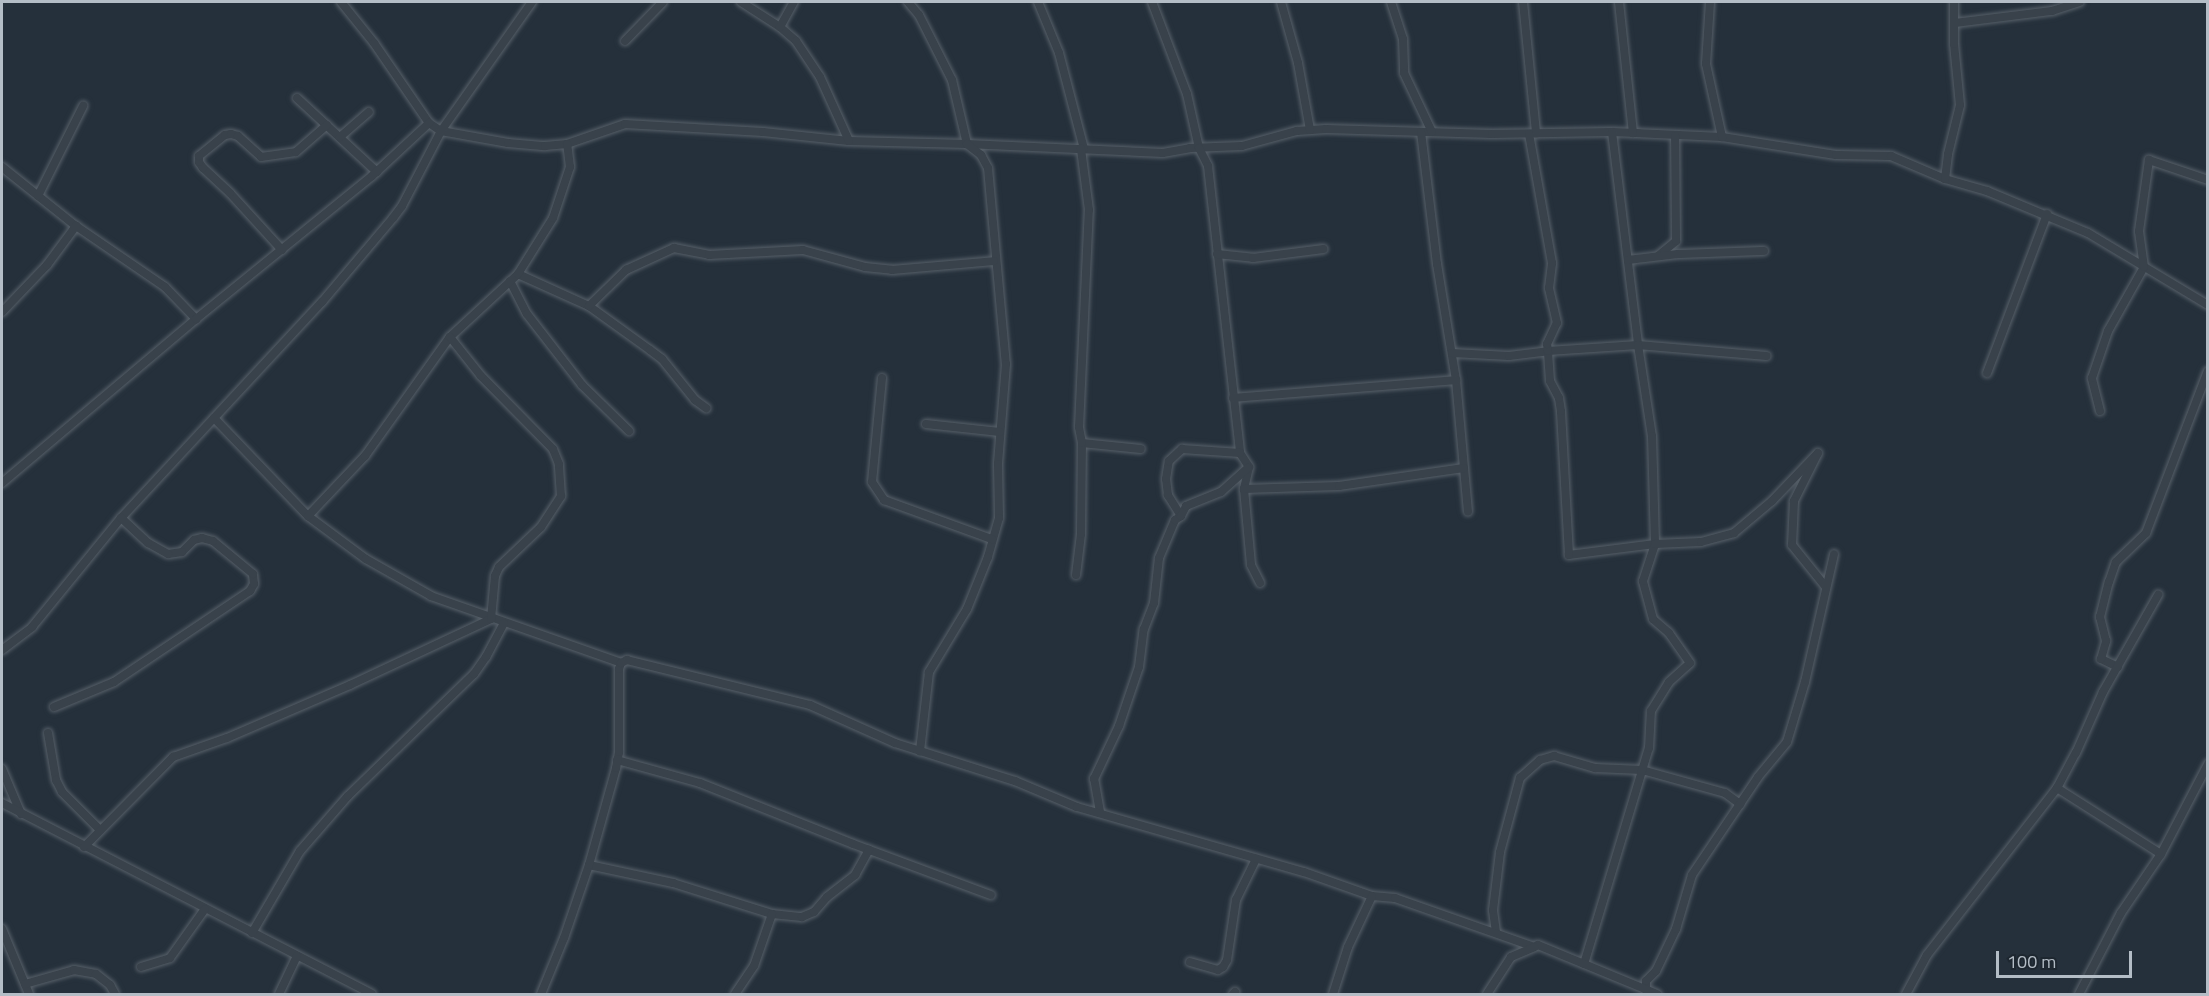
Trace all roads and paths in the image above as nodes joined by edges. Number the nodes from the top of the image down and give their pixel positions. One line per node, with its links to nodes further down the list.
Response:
1 (341, 2): 22 (street)
2 (532, 2): 25 (street)
3 (663, 2): 18 (street)
4 (741, 2): 17 (street)
5 (794, 2): 17 (street)
6 (908, 2): 36 (street)
7 (1038, 2): 38 (street)
8 (1152, 2): 37 (street)
9 (1281, 2): 24 (street)
10 (1391, 2): 27 (street)
11 (1523, 2): 30 (street)
12 (1619, 2): 29 (street)
13 (1710, 2): 33 (street)
14 (1954, 2): 16 (street)
15 (2080, 2): 16 (street)
16 (1955, 23): 41 (street)
17 (780, 27): 34 (street)
18 (625, 41)
19 (297, 98): 23 (street)
20 (83, 106): 43 (street)
21 (369, 111): 32 (street)
22 (429, 123): 25 (street); 40 (street)
23 (327, 124): 32 (street); 47 (street)
24 (1310, 130): 26 (street); 37 (street)
25 (441, 131): 35 (street); 72 (street)
26 (1421, 132): 27 (street); 63 (street)
27 (1432, 132): 30 (street)
28 (1612, 132): 29 (street); 30 (street); 51 (street)
29 (1633, 133): 31 (street)
30 (1532, 134): 62 (street)
31 (1675, 136): 33 (street); 50 (street)
32 (340, 137): 40 (street)
33 (1722, 137): 41 (street)
34 (849, 141): 35 (street); 36 (street)
35 (567, 144): 54 (street)
36 (967, 144): 38 (street); 52 (street)
37 (1199, 148): 38 (street); 49 (street)
38 (1083, 149): 76 (street)
39 (2, 166): 43 (street)
40 (377, 172): 47 (street)
41 (1945, 179): 44 (street)
42 (2208, 180): 53 (street)
43 (38, 196): 45 (street)
44 (2047, 214): 53 (street); 66 (street)
45 (76, 226): 58 (street); 59 (street)
46 (1323, 249): 49 (street)
47 (282, 250): 59 (street)
48 (1764, 251): 50 (street)
49 (1217, 254): 69 (street)
50 (1658, 256): 51 (street)
51 (1628, 260): 61 (street)
52 (994, 261): 57 (street); 75 (street)
53 (2144, 267): 56 (street); 71 (street)
54 (518, 274): 55 (street); 57 (street)
55 (510, 281): 60 (street); 74 (street)
56 (2208, 305)
57 (589, 306): 70 (street)
58 (2, 310)
59 (196, 319): 81 (street)
60 (450, 337): 84 (street); 94 (street)
61 (1638, 345): 62 (street); 64 (street); 88 (street)
62 (1548, 351): 63 (street); 88 (street)
63 (1452, 353): 68 (street)
64 (1767, 356)
65 (2208, 371): 98 (street)
66 (1987, 373)
67 (882, 378): 87 (street)
68 (1456, 380): 69 (street); 80 (street)
69 (1233, 398): 78 (street)
70 (706, 408)
71 (2100, 411)
72 (214, 418): 84 (street); 86 (street)
73 (926, 424): 75 (street)
74 (629, 431)
75 (1000, 432): 87 (street)
76 (1082, 443): 77 (street); 90 (street)
77 (1140, 449)
78 (1240, 453): 79 (street); 85 (street)
79 (1249, 467): 82 (street); 85 (street)
80 (1464, 468): 82 (street); 83 (street)
81 (2, 483)
82 (1244, 489): 91 (street)
83 (1468, 512)
84 (308, 516): 94 (street)
85 (1181, 516): 109 (street)
86 (121, 518): 96 (street); 99 (street)
87 (992, 539): 101 (street)
88 (1655, 544): 92 (street); 105 (street)
89 (1834, 554): 92 (street)
90 (1076, 575)
91 (1260, 583)
92 (1825, 586): 108 (street)
93 (2158, 595): 98 (street)
94 (491, 619): 95 (street); 111 (street)
95 (504, 623): 97 (street); 123 (street)
96 (2, 650)
97 (621, 663): 101 (street); 102 (street)
98 (2118, 667): 106 (street)
99 (54, 707)
100 (48, 733): 111 (street)
101 (920, 751): 109 (street)
102 (617, 760): 113 (street); 116 (street)
103 (2208, 764): 114 (street)
104 (2, 769): 110 (street)
105 (1642, 770): 108 (street); 122 (street); 127 (street)
106 (2057, 788): 114 (street); 139 (street)
107 (2, 803): 110 (street)
108 (1740, 804): 130 (street)
109 (1100, 812): 115 (street)
110 (21, 814): 112 (street)
111 (100, 830): 112 (street)
112 (84, 847): 119 (street)
113 (869, 850): 117 (street); 120 (street)
114 (2161, 854): 140 (street)
115 (1256, 859): 118 (street); 126 (street)
116 (589, 865): 120 (street); 135 (street)
117 (992, 895)
118 (1372, 896): 122 (street); 137 (street)
119 (206, 909): 123 (street); 128 (street)
120 (772, 914): 136 (street)
121 (2, 929): 129 (street)
122 (1496, 932): 124 (street)
123 (252, 933): 125 (street)
124 (1534, 947): 127 (street); 138 (street)
125 (297, 956): 133 (street); 134 (street)
126 (1190, 962)
127 (1584, 964): 130 (street)
128 (141, 967)
129 (25, 984): 131 (street); 132 (street)
130 (1652, 993)
131 (29, 994)
132 (115, 994)
133 (279, 994)
134 (372, 994)
135 (541, 994)
136 (735, 994)
137 (1333, 994)
138 (1487, 994)
139 (1906, 994)
140 (2079, 994)

